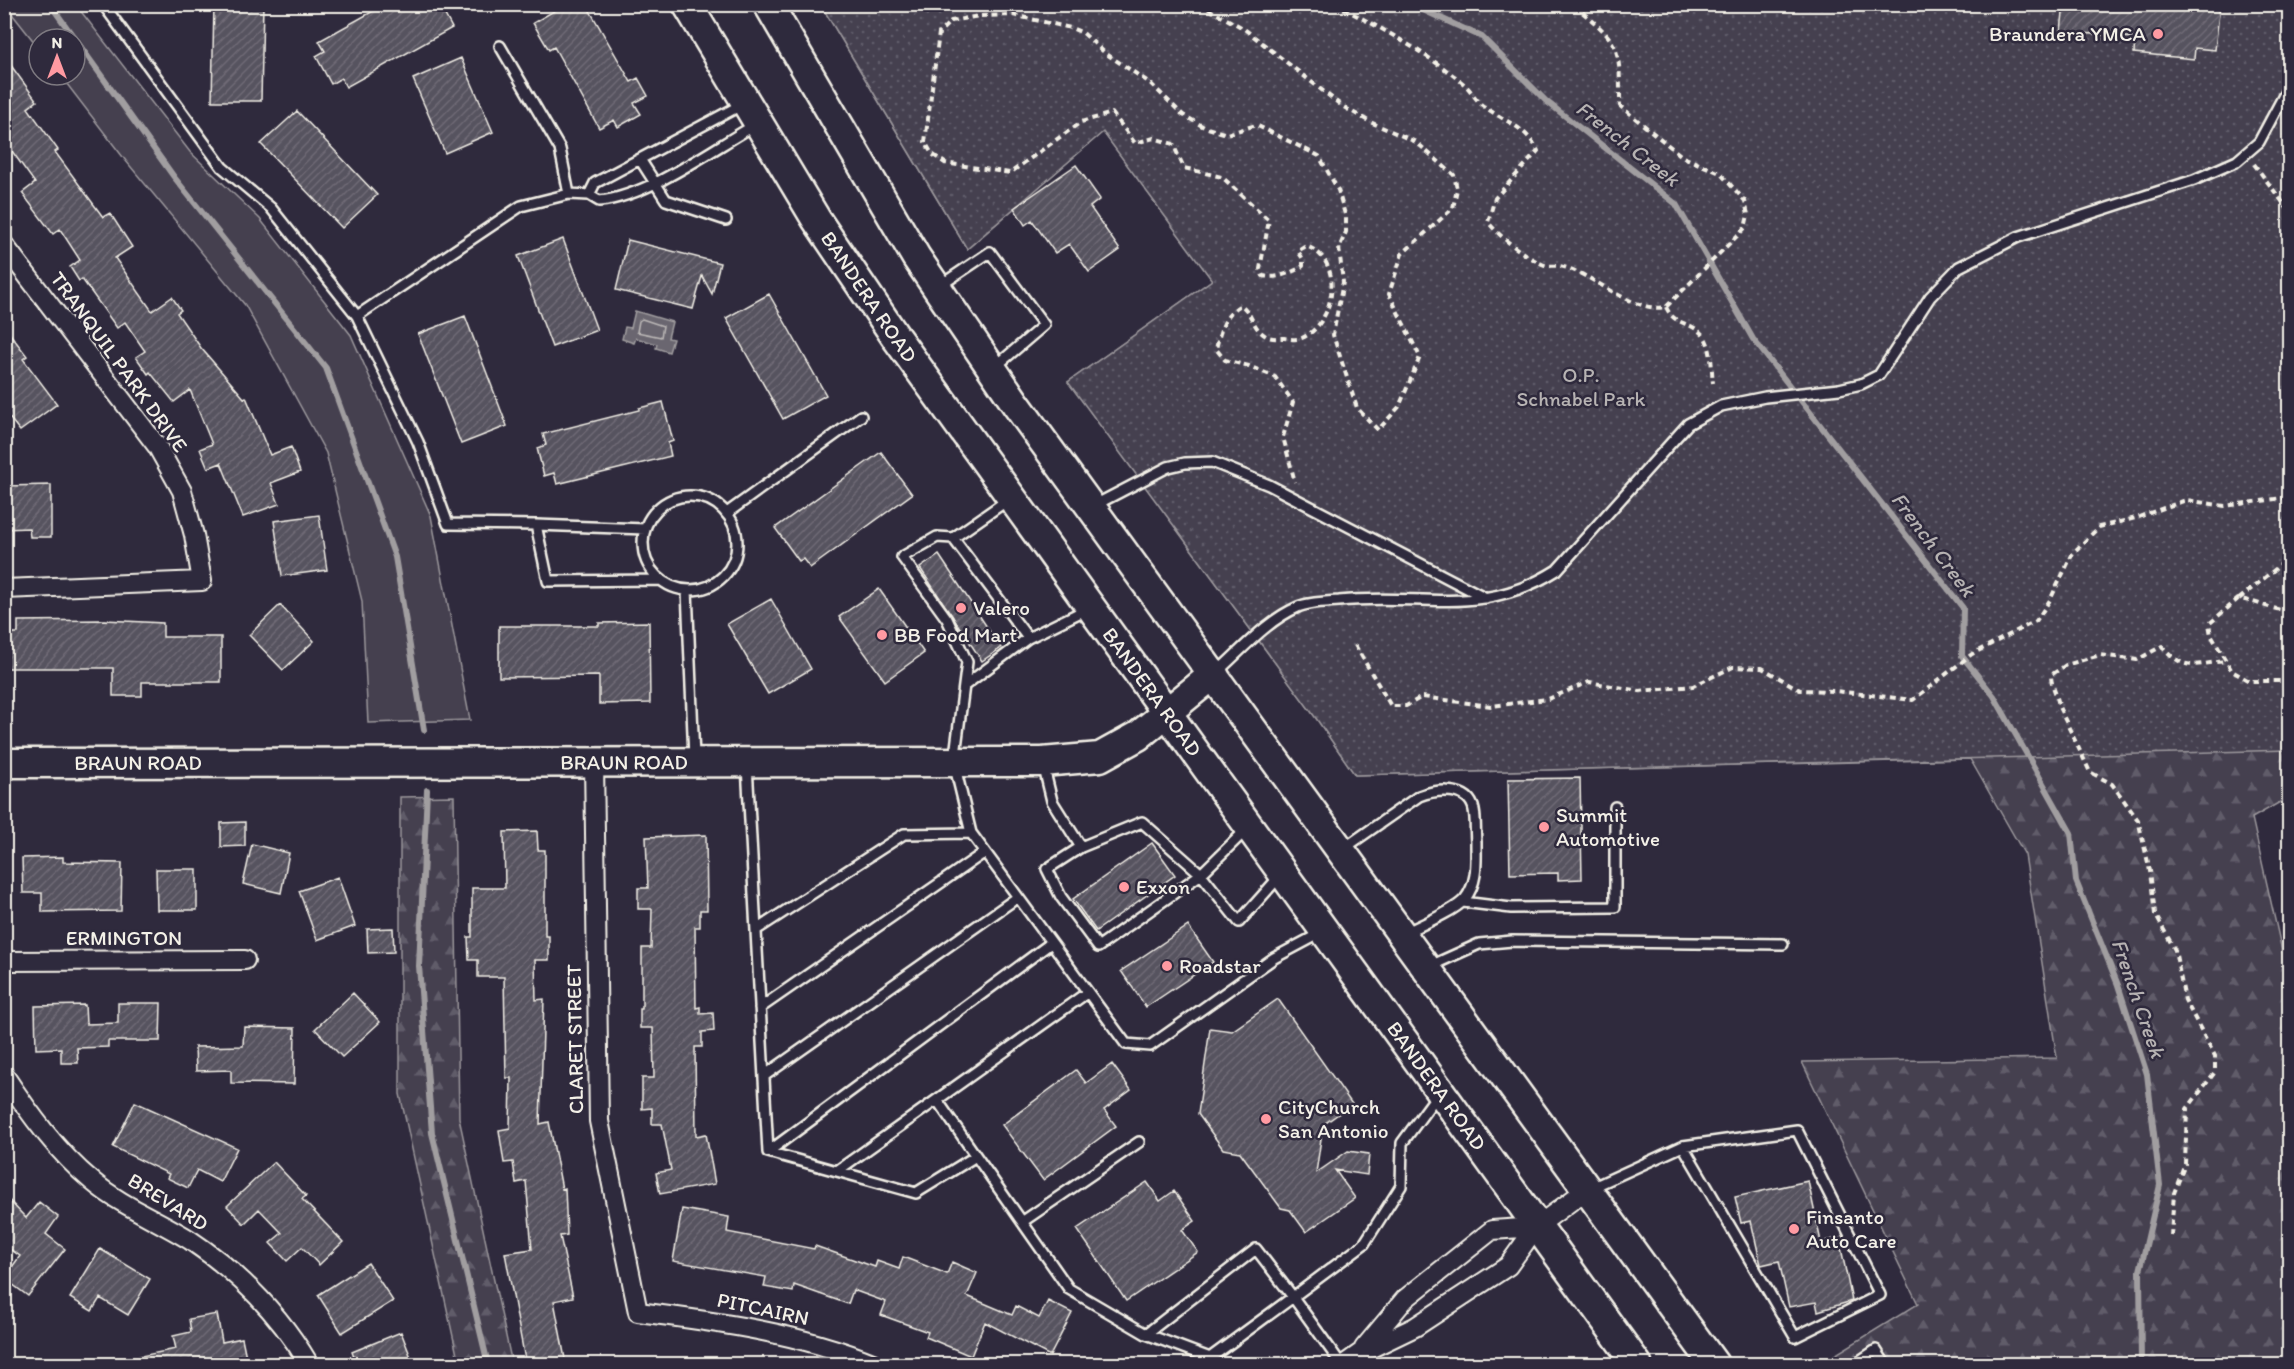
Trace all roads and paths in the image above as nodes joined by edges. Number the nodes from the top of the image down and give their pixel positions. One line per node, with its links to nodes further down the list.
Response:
1 (103, 4): 20 (lane)
2 (687, 4): 9 (main road, BANDERA ROAD)
3 (768, 4): 18 (main road)
4 (1199, 4): 26 (path)
5 (1334, 4): 19 (path)
6 (1572, 4): 19 (path)
7 (500, 46): 13 (lane)
8 (2289, 84): 10 (lane)
9 (751, 113): 11 (lane); 12 (lane); 25 (main road, BANDERA ROAD)
10 (2245, 155): 15 (path); 36 (lane)
11 (641, 161): 12 (lane); 14 (lane)
12 (654, 183): 14 (lane); 16 (lane)
13 (568, 194): 14 (lane); 20 (lane)
14 (589, 195)
15 (2289, 212)
16 (726, 220)
17 (4, 245): 34 (street, TRANQUIL PARK DRIVE)
18 (936, 288): 21 (main road); 21 (lane)
19 (1666, 307): 22 (path)
20 (357, 316): 29 (lane)
21 (992, 370): 27 (main road)
22 (1713, 383)
23 (861, 417): 28 (lane)
24 (2289, 497): 41 (path)
25 (1011, 498): 31 (lane); 38 (main road, BANDERA ROAD)
26 (1301, 502): 27 (lane); 36 (lane)
27 (1091, 507): 43 (main road)
28 (727, 513): 30 (lane); 35 (lane)
29 (536, 525): 30 (lane); 33 (lane)
30 (645, 529): 33 (lane)
31 (953, 538): 40 (lane); 45 (lane)
32 (2289, 557): 37 (path)
33 (661, 579): 35 (lane)
34 (4, 589)
35 (687, 590): 48 (lane)
36 (1486, 598): 43 (lane)
37 (2238, 599): 39 (path); 42 (path)
38 (1090, 608): 40 (lane); 46 (main road, BANDERA ROAD)
39 (2289, 611)
40 (1029, 638): 45 (lane)
41 (1355, 645)
42 (2226, 661): 44 (path); 85 (path)
43 (1214, 674): 46 (main road, BRAUN ROAD); 57 (main road)
44 (2289, 678)
45 (964, 686): 50 (lane)
46 (1166, 713): 51 (main road, BRAUN ROAD); 54 (main road, BANDERA ROAD)
47 (594, 761): 48 (main road, BRAUN ROAD); 52 (main road, BRAUN ROAD); 87 (street, CLARET STREET)
48 (694, 761): 49 (main road, BRAUN ROAD)
49 (747, 762): 50 (main road, BRAUN ROAD); 63 (lane)
50 (954, 762): 51 (main road, BRAUN ROAD); 55 (lane)
51 (1042, 762): 56 (lane)
52 (4, 763)
53 (1615, 807): 62 (lane)
54 (1248, 828): 59 (lane); 60 (main road, BANDERA ROAD)
55 (971, 833): 58 (lane); 63 (lane)
56 (1081, 847): 59 (lane); 59 (lane)
57 (1341, 850): 62 (lane); 65 (main road)
58 (985, 852): 61 (lane); 72 (lane)
59 (1201, 874): 60 (lane)
60 (1281, 874): 64 (main road, BANDERA ROAD)
61 (1018, 897): 66 (lane); 74 (lane)
62 (1463, 902): 65 (lane)
63 (756, 930): 72 (lane)
64 (1324, 932): 71 (lane); 75 (main road, BANDERA ROAD)
65 (1402, 935): 70 (main road)
66 (1051, 943): 71 (lane); 79 (lane)
67 (1783, 944): 70 (lane)
68 (245, 960): 69 (street, ERMINGTON)
69 (4, 962)
70 (1426, 968): 82 (main road)
71 (1088, 992): 76 (lane)
72 (760, 1008): 74 (lane)
73 (4, 1076): 90 (street, BREVARD)
74 (764, 1076): 79 (lane)
75 (1439, 1092): 84 (main road, BANDERA ROAD); 86 (lane)
76 (937, 1100): 80 (lane); 81 (lane)
77 (1139, 1142): 83 (lane)
78 (1683, 1146): 78 (lane); 82 (lane)
79 (768, 1152): 81 (lane)
80 (976, 1156): 81 (lane); 83 (lane)
81 (837, 1171)
82 (1587, 1190): 84 (street); 93 (main road)
83 (1022, 1222): 88 (lane)
84 (1536, 1227): 89 (street); 89 (street); 92 (main road, BANDERA ROAD)
85 (2171, 1236)
86 (1293, 1297): 88 (lane); 88 (lane); 89 (lane)
87 (638, 1312): 91 (street, PITCAIRN)
88 (1146, 1334)
89 (1348, 1361)
90 (309, 1365)
91 (875, 1365)
92 (1637, 1365)
93 (1714, 1365)
94 (1855, 1365): 95 (lane)
95 (1885, 1365)

